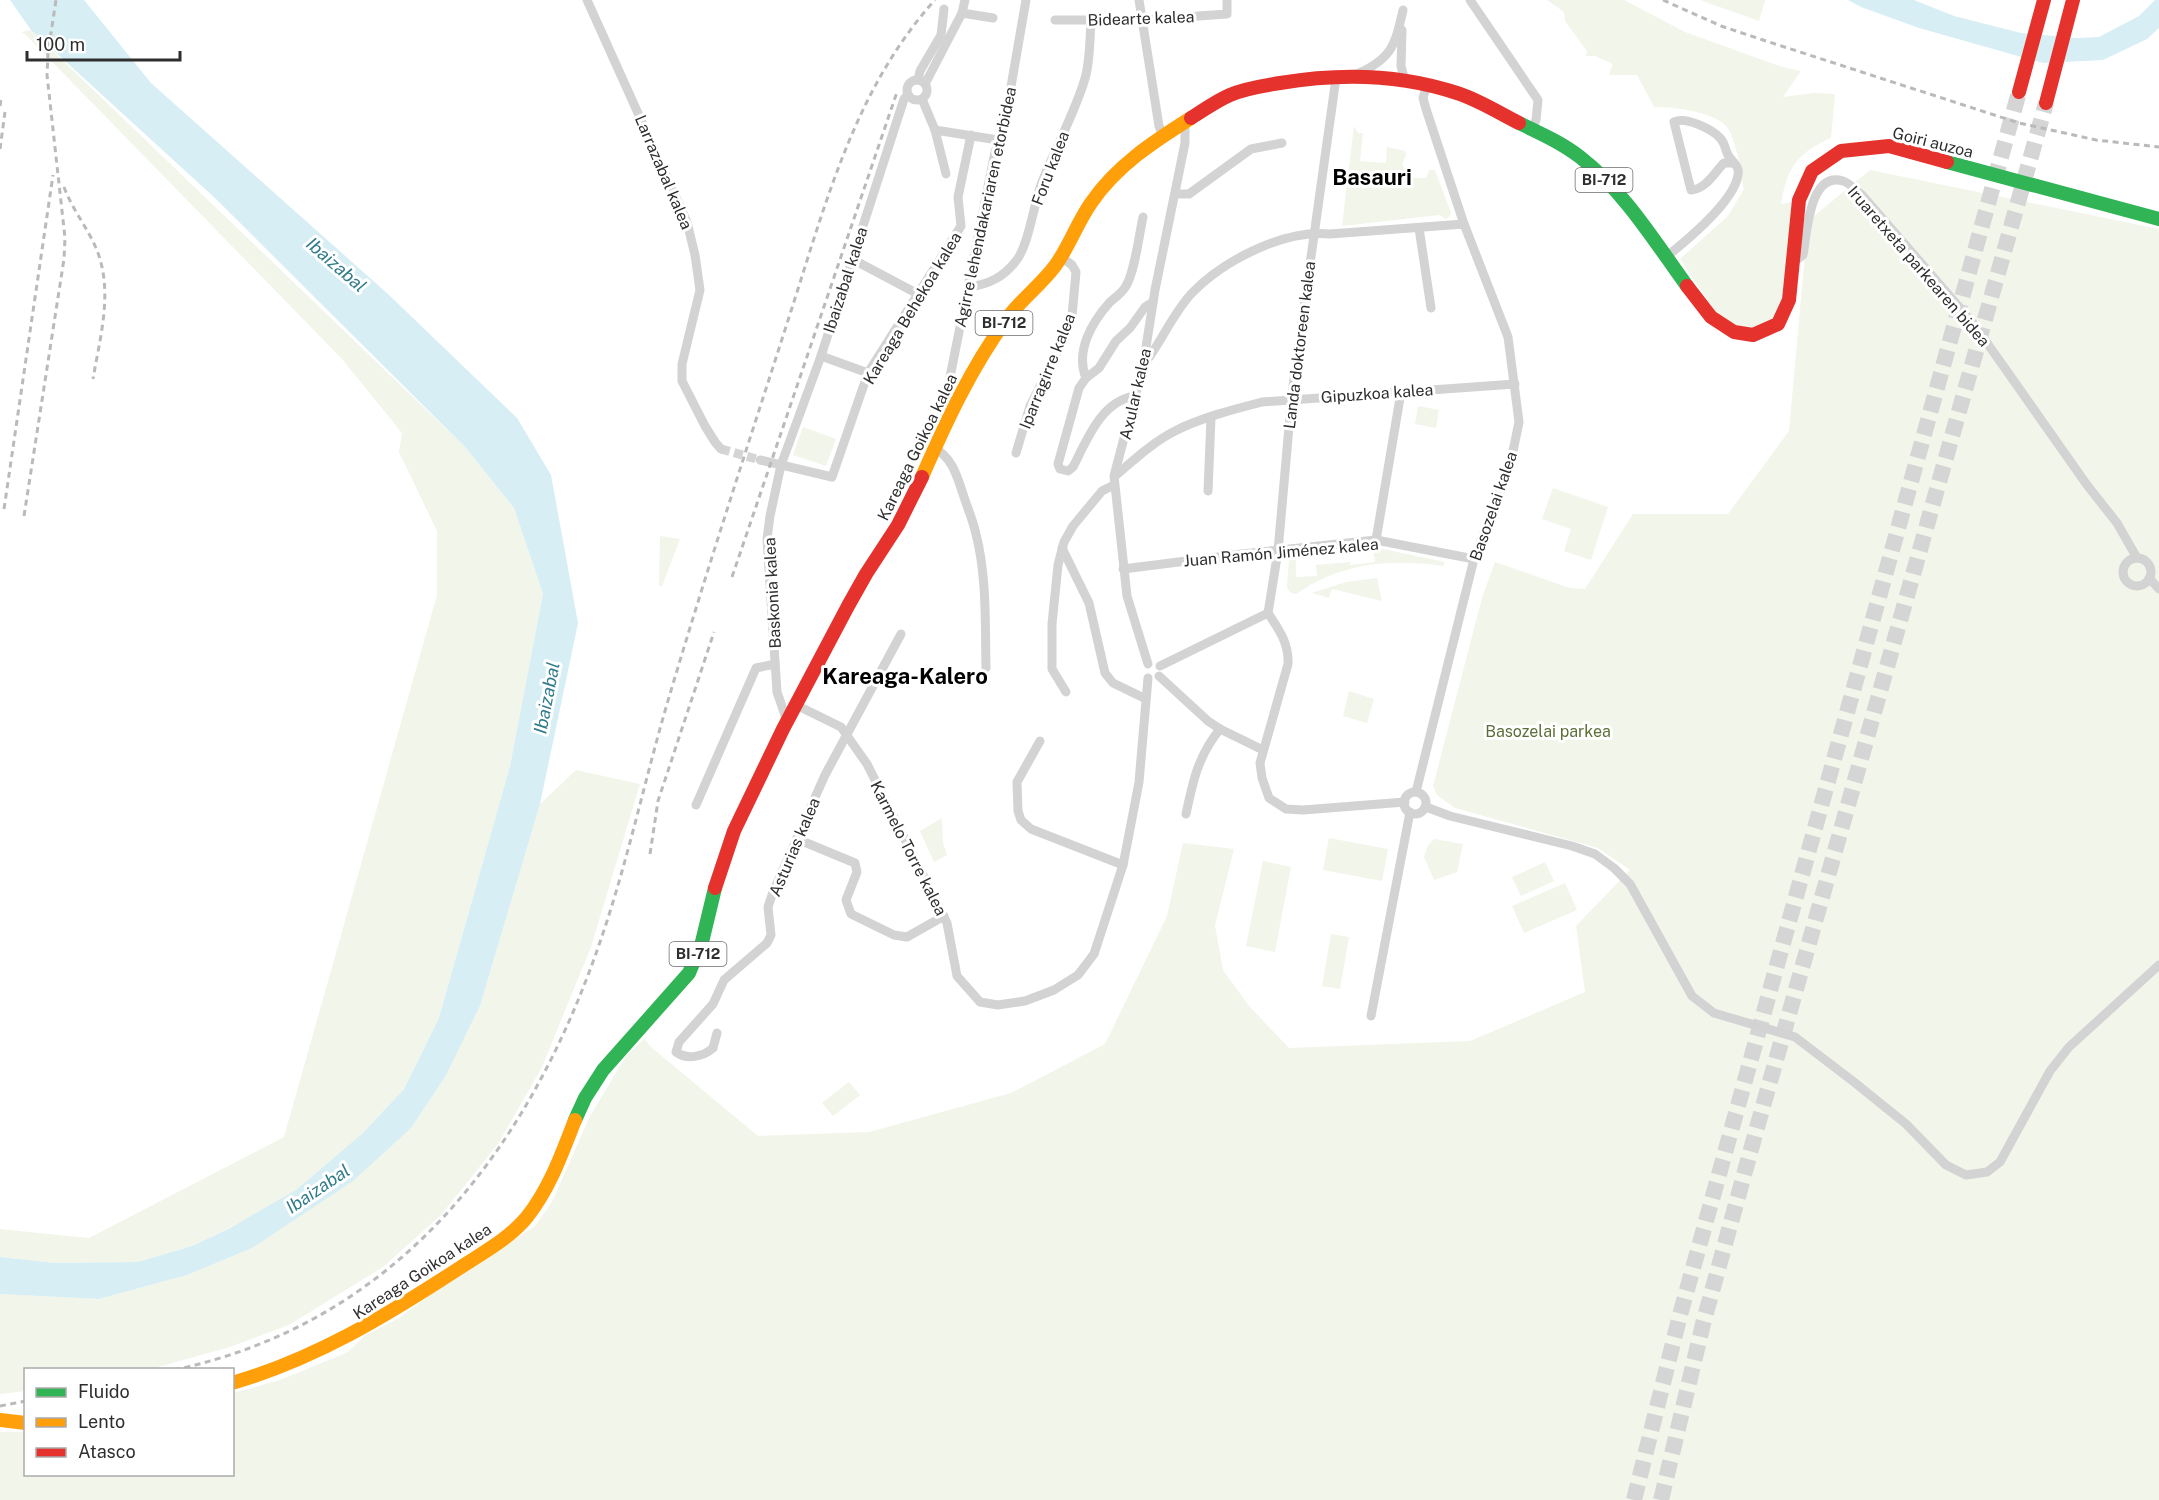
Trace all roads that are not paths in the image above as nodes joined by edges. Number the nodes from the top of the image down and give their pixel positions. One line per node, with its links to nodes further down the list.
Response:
1 (587, 0): 61 (street, Larrazabal kalea)
2 (964, 0): 11 (street)
3 (1026, 0): 31 (street, Agirre lehendakariaren etorbidea)
4 (1139, 0): 15 (street)
5 (1227, 0): 15 (street, Bidearte kalea)
6 (1470, 0): 27 (street)
7 (2044, 0): 22 (main road)
8 (2073, 0): 25 (main road)
9 (1403, 5): 16 (street); 19 (street)
10 (944, 9): 20 (street)
11 (962, 13): 12 (street); 20 (street)
12 (993, 18)
13 (1055, 20): 14 (street, Bidearte kalea)
14 (1091, 20): 15 (street, Bidearte kalea); 45 (street, Foru kalea)
15 (1142, 20): 30 (street)
16 (1378, 64): 17 (street); 18 (street)
17 (1342, 77): 18 (main road, Kareaga Goikoa kalea / BI-712); 26 (main road, Kareaga Goikoa kalea / BI-712); 40 (street, Landa doktoreen kalea)
18 (1384, 80): 19 (main road, Kareaga Goikoa kalea / BI-712)
19 (1405, 81): 21 (main road, Kareaga Goikoa kalea / BI-712)
20 (921, 82): 23 (street); 24 (street)
21 (1427, 85): 27 (main road, Kareaga Goikoa kalea / BI-712); 38 (street, Basozelai kalea)
22 (2019, 92)
23 (908, 95): 24 (street); 43 (street, Ibaizabal kalea)
24 (922, 99): 28 (street)
25 (2046, 103)
26 (1185, 122): 30 (main road, Kareaga Goikoa kalea / BI-712); 35 (street, Axular kalea)
27 (1534, 125): 42 (main road, Kareaga Goikoa kalea / BI-712)
28 (935, 130): 29 (street); 34 (street)
29 (970, 135): 31 (street); 46 (street, Kareaga Behekoa kalea)
30 (1163, 136): 41 (main road, Kareaga Goikoa kalea / BI-712)
31 (998, 140): 45 (street, Agirre lehendakariaren etorbidea)
32 (1282, 143): 35 (street)
33 (1734, 163): 33 (street); 42 (street)
34 (946, 174)
35 (1176, 194): 47 (street, Axular kalea)
36 (1143, 217): 53 (street)
37 (2159, 219): 44 (main road, Goiri auzoa / BI-712)
38 (1464, 225): 39 (street); 54 (street, Basozelai kalea)
39 (1419, 228): 40 (street); 48 (street)
40 (1314, 232): 51 (street); 57 (street, Landa doktoreen kalea)
41 (1061, 257): 58 (main road, Kareaga Goikoa kalea / BI-712); 62 (street, Iparragirre kalea)
42 (1665, 258): 49 (main road, Kareaga Goikoa kalea / BI-712)
43 (852, 259): 46 (street); 50 (street, Ibaizabal kalea)
44 (1793, 259): 49 (main road, Goiri auzoa / BI-712); 70 (street, Iruaretxeta parkearen bidea)
45 (969, 287): 58 (street, Agirre lehendakariaren etorbidea)
46 (918, 294): 52 (street, Kareaga Behekoa kalea)
47 (1153, 302): 51 (street, Axular kalea); 53 (street)
48 (1431, 308)
49 (1757, 335)
50 (821, 356): 52 (street); 64 (street, Ibaizabal kalea)
51 (1143, 366): 56 (street, Axular kalea)
52 (868, 373): 64 (street, Kareaga Behekoa kalea)
53 (1086, 378): 56 (street)
54 (1515, 384): 55 (street, Gipuzkoa kalea); 71 (street, Basozelai kalea)
55 (1401, 392): 57 (street, Gipuzkoa kalea); 67 (street)
56 (1136, 396): 65 (street, Axular kalea)
57 (1292, 399): 59 (street, Gipuzkoa kalea); 69 (street, Landa doktoreen kalea)
58 (951, 412): 60 (main road, Kareaga Goikoa kalea / BI-712)
59 (1211, 418): 65 (street, Gipuzkoa kalea); 66 (street)
60 (934, 448): 79 (street); 84 (main road, Kareaga Goikoa kalea / BI-712)
61 (721, 449)
62 (1016, 453)
63 (760, 460): 64 (street)
64 (781, 465): 77 (street, Baskonia kalea)
65 (1114, 481): 68 (street, Gipuzkoa kalea); 72 (street, Axular kalea)
66 (1208, 491)
67 (1376, 540): 69 (street, Juan Ramón Jiménez kalea); 71 (street, Juan Ramón Jiménez kalea)
68 (1062, 548): 82 (street, Gipuzkoa kalea); 83 (street)
69 (1278, 551): 72 (street, Juan Ramón Jiménez kalea); 75 (street, Landa doktoreen kalea)
70 (2137, 558): 73 (street); 73 (street)
71 (1474, 559): 90 (street, Basozelai kalea)
72 (1123, 569): 78 (street, Axular kalea)
73 (2149, 578): 74 (street)
74 (2159, 589)
75 (1268, 613): 80 (street); 89 (street)
76 (901, 634): 87 (street, Asturias kalea)
77 (775, 664): 85 (street, Baskonia kalea); 92 (street)
78 (1148, 664): 80 (street); 81 (street)
79 (986, 668)
80 (1159, 671): 81 (street); 86 (street)
81 (1148, 678): 83 (street, Karmelo Torre kalea)
82 (1066, 692)
83 (1146, 699): 97 (street, Karmelo Torre kalea)
84 (796, 705): 85 (main road, Kareaga Goikoa kalea / BI-712); 87 (street, Karmelo Torre kalea)
85 (787, 721): 102 (main road, Kareaga Goikoa kalea / BI-712)
86 (1220, 729): 89 (street); 95 (street)
87 (847, 736): 96 (street, Asturias kalea); 98 (street, Karmelo Torre kalea)
88 (1040, 741): 97 (street)
89 (1263, 750): 91 (street)
90 (1416, 792): 91 (street); 93 (street)
91 (1405, 802): 94 (street)
92 (696, 805)
93 (1426, 807): 94 (street); 99 (street)
94 (1410, 812): 100 (street)
95 (1186, 814)
96 (797, 839): 98 (street); 101 (street, Asturias kalea)
97 (1123, 865): 98 (street, Karmelo Torre kalea)
98 (944, 916)
99 (2159, 965)
100 (1371, 1016)
101 (717, 1033)
102 (234, 1382)
103 (3, 1420): 104 (main road)
104 (24, 1423)

